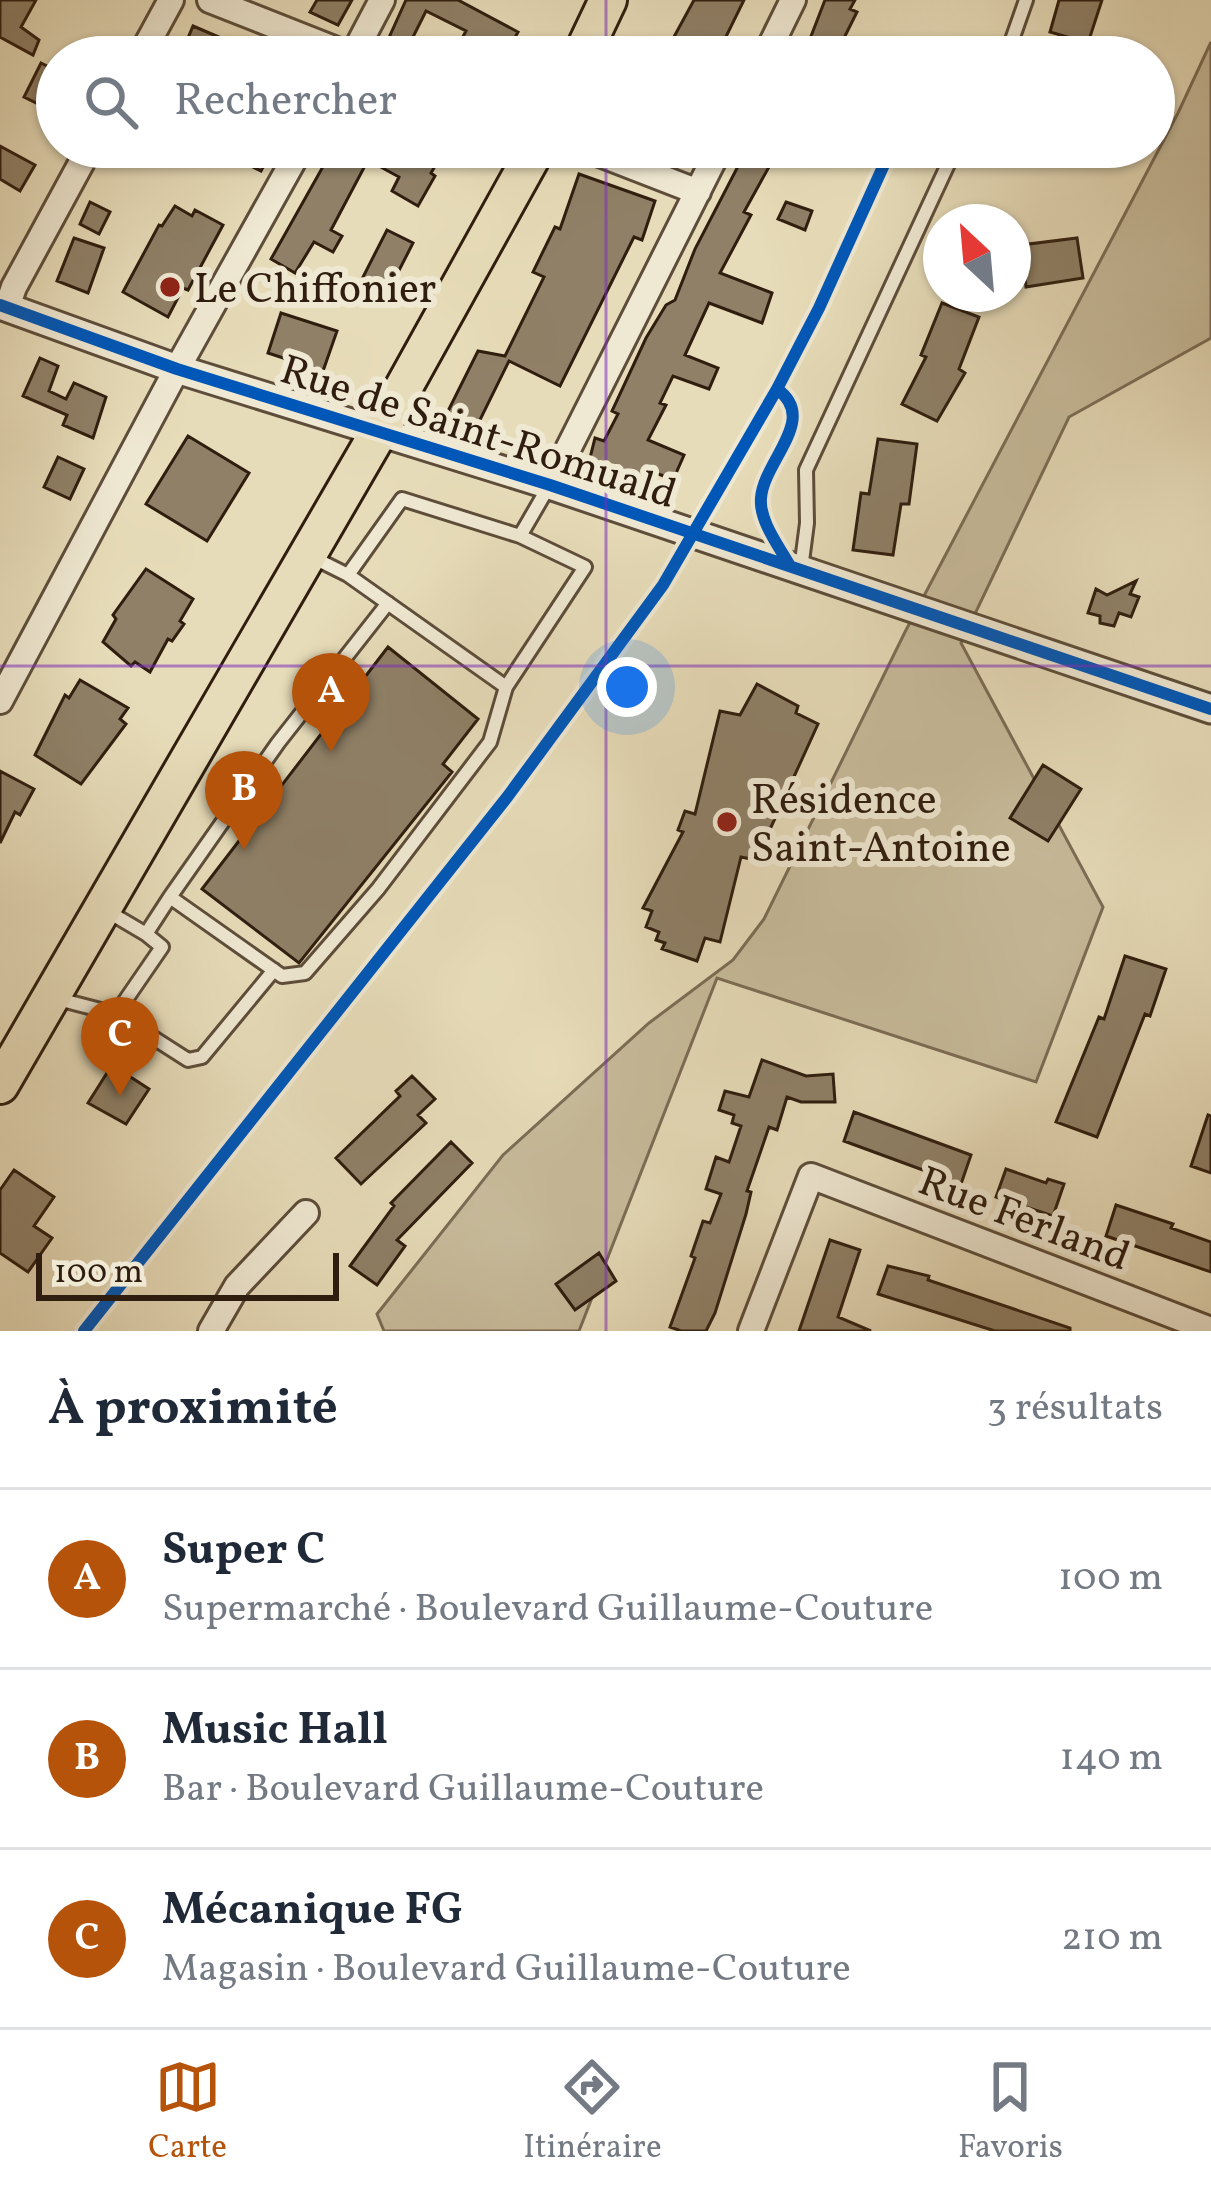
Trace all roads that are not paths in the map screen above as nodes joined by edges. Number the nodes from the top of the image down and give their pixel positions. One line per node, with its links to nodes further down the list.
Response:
1 (171, 0): 7 (street)
2 (211, 0): 8 (street)
3 (382, 0): 9 (street)
4 (608, 0): 10 (main road)
5 (793, 0): 11 (street)
6 (1026, 0): 12 (lane)
7 (151, 36)
8 (300, 36)
9 (363, 36)
10 (591, 36)
11 (775, 36)
12 (1013, 36)
13 (79, 168): 20 (street)
14 (289, 168): 21 (street)
15 (525, 168): 22 (main road)
16 (637, 168): 19 (street)
17 (710, 168): 19 (street)
18 (946, 168): 26 (lane)
19 (698, 192): 23 (street)
20 (3, 306): 21 (street, Rue de Saint-Romuald)
21 (177, 369): 22 (street, Rue de Saint-Romuald); 30 (street)
22 (380, 430): 23 (street, Rue de Saint-Romuald); 25 (main road)
23 (550, 485): 24 (lane); 26 (street, Rue de Saint-Romuald)
24 (520, 536): 27 (lane); 29 (lane)
25 (308, 555): 27 (lane); 33 (main road)
26 (801, 570): 31 (street, Rue de Saint-Romuald)
27 (348, 575): 28 (lane)
28 (388, 603): 29 (lane); 32 (lane)
29 (506, 687): 35 (lane)
30 (0, 700)
31 (1211, 709)
32 (170, 898): 34 (lane); 35 (lane)
33 (103, 908): 34 (lane); 36 (main road)
34 (146, 934): 37 (lane)
35 (274, 970): 37 (lane)
36 (51, 997): 37 (lane); 38 (main road)
37 (116, 1014)
38 (0, 1085)
39 (306, 1213): 41 (street)
40 (1211, 1330): 42 (street, Rue Ferland)
41 (211, 1331)
42 (751, 1331)

